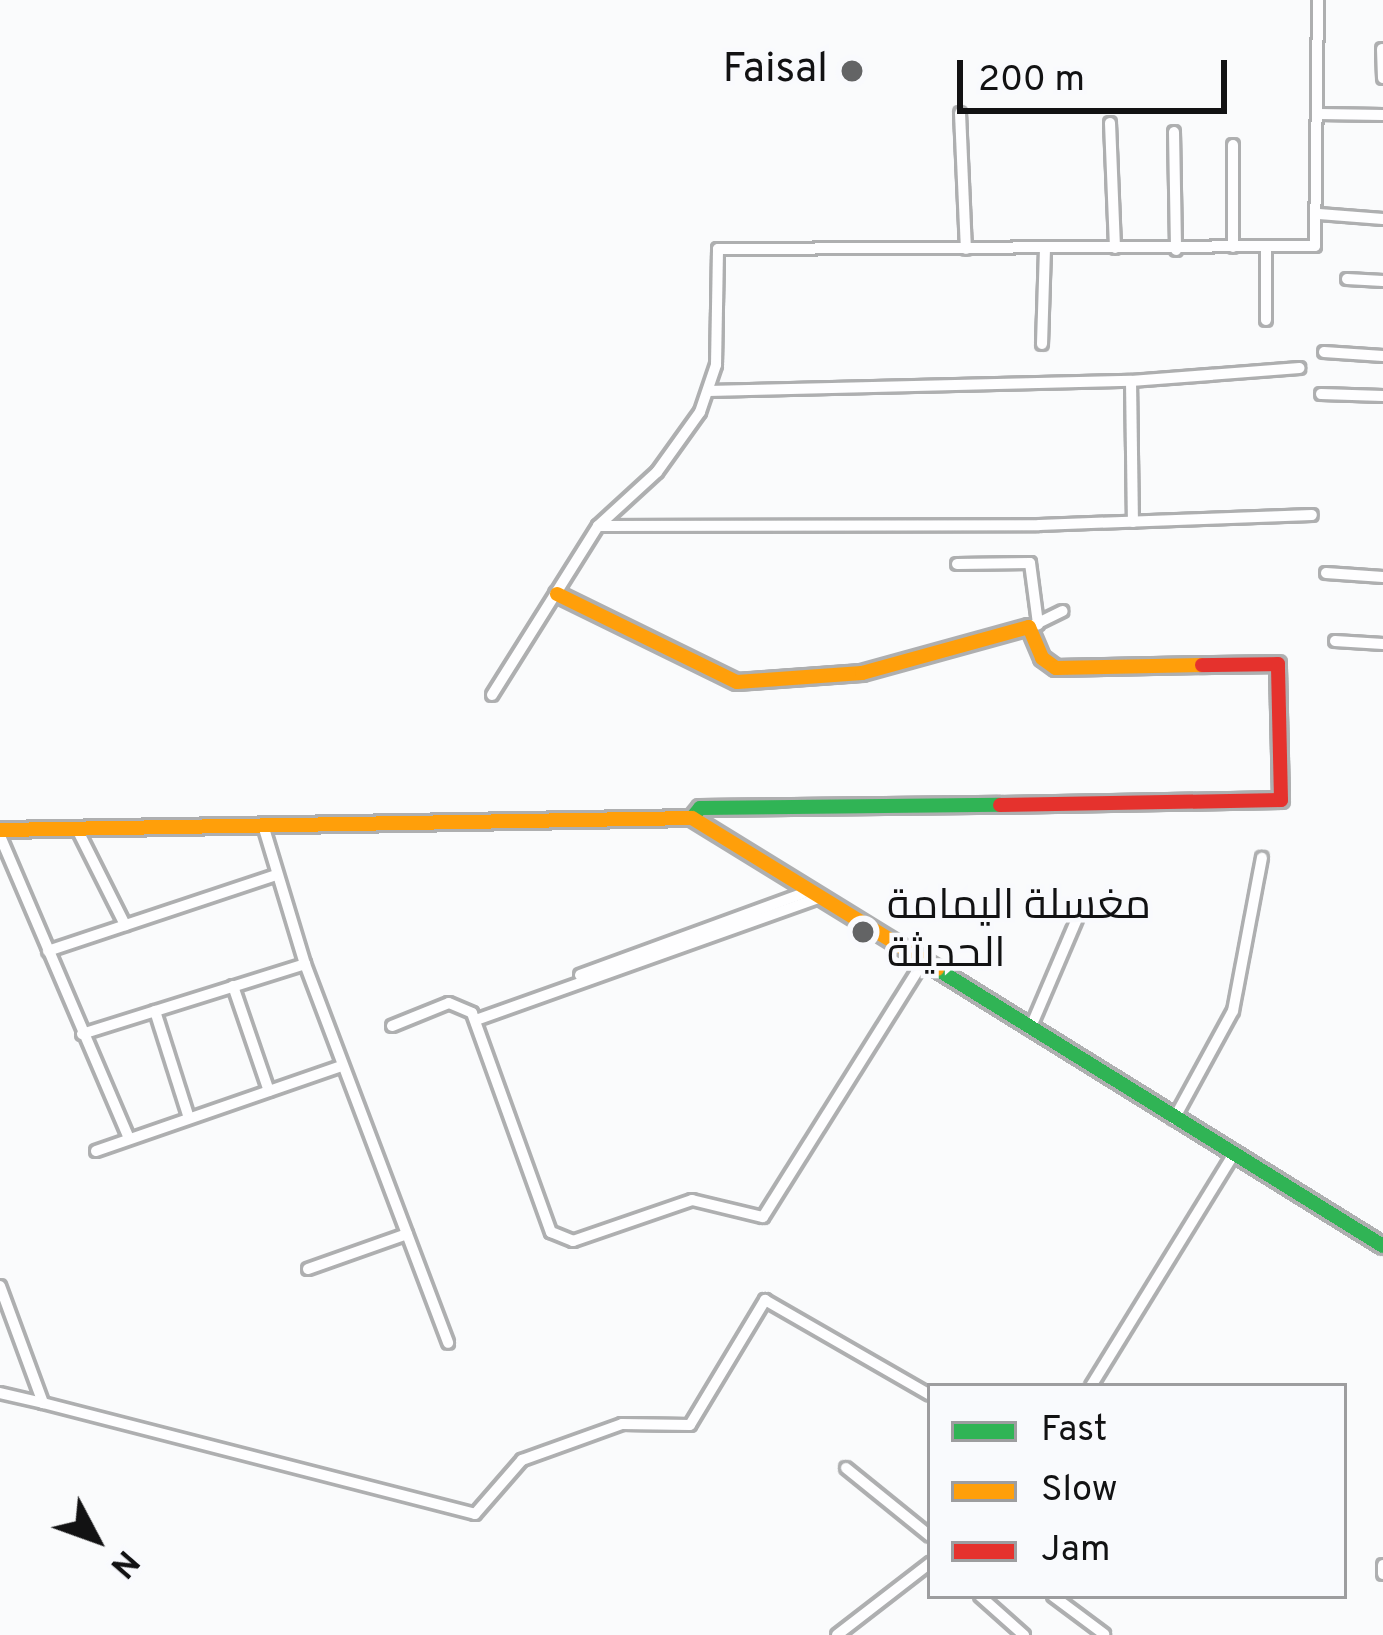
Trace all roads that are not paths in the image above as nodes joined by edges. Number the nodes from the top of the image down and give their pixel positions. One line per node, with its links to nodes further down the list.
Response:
1 (1318, 0): 5 (street)
2 (1382, 50): 3 (street)
3 (1383, 78)
4 (960, 113): 15 (street)
5 (1319, 114): 6 (street); 10 (street)
6 (1383, 115)
7 (1110, 123): 13 (street)
8 (1174, 132): 17 (street)
9 (1233, 145): 12 (street)
10 (1319, 214): 11 (street); 14 (street)
11 (1383, 219)
12 (1232, 247): 14 (street); 17 (street)
13 (1115, 248): 16 (street); 17 (street)
14 (1266, 248): 20 (street)
15 (966, 249): 16 (street); 26 (street)
16 (1045, 249): 21 (street)
17 (1176, 250)
18 (1346, 279): 19 (street)
19 (1383, 281)
20 (1266, 320)
21 (1042, 344)
22 (1324, 352): 23 (street)
23 (1383, 356)
24 (1299, 368): 25 (street)
25 (1131, 381): 26 (street); 30 (street)
26 (708, 391): 31 (street)
27 (1321, 394): 28 (street)
28 (1383, 396)
29 (1312, 515): 30 (street)
30 (1133, 522): 31 (street)
31 (598, 526): 35 (street)
32 (957, 564): 37 (street)
33 (1326, 573): 34 (street)
34 (1383, 577)
35 (557, 594): 37 (street); 40 (street)
36 (1063, 611): 37 (street)
37 (1033, 626): 41 (street)
38 (1336, 641): 39 (street)
39 (1383, 644)
40 (492, 695)
41 (692, 818): 42 (street); 47 (street)
42 (263, 825): 43 (street); 46 (street)
43 (76, 827): 44 (street); 49 (street)
44 (0, 833): 50 (street)
45 (1262, 857): 63 (street)
46 (277, 875): 49 (street); 52 (street)
47 (817, 893): 51 (street); 53 (street); 56 (street)
48 (1077, 919): 58 (street)
49 (125, 925): 50 (street)
50 (48, 951): 59 (street)
51 (923, 962): 56 (street); 58 (street)
52 (304, 964): 54 (street); 60 (street)
53 (580, 975)
54 (233, 986): 55 (street); 61 (street)
55 (155, 1011): 59 (street); 62 (street)
56 (476, 1020): 57 (street)
57 (392, 1026)
58 (1030, 1029): 63 (street)
59 (82, 1034): 64 (street)
60 (341, 1066): 61 (street); 67 (street)
61 (268, 1091): 62 (street)
62 (189, 1118): 64 (street)
63 (1174, 1119): 66 (street)
64 (129, 1139): 65 (street)
65 (96, 1150)
66 (1232, 1157): 68 (street); 72 (street)
67 (406, 1234): 69 (street); 71 (street)
68 (1383, 1246)
69 (308, 1269)
70 (0, 1286): 75 (street)
71 (448, 1343)
72 (1093, 1383)
73 (0, 1393): 75 (street)
74 (927, 1393): 75 (street)
75 (44, 1403)
76 (846, 1468): 77 (street)
77 (927, 1534)
78 (927, 1565): 84 (street)
79 (1383, 1565): 80 (street)
80 (1383, 1574)
81 (983, 1599): 85 (street)
82 (1057, 1599): 83 (street)
83 (1104, 1634)
84 (837, 1635)
85 (1024, 1635)

